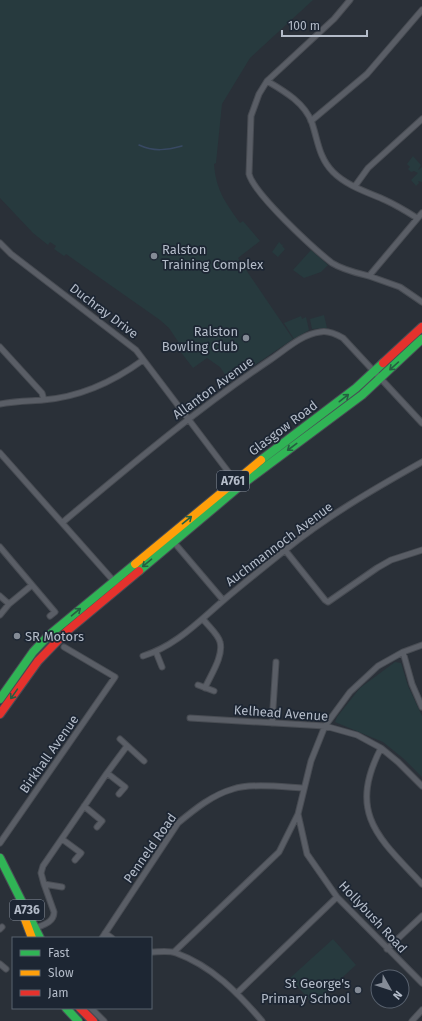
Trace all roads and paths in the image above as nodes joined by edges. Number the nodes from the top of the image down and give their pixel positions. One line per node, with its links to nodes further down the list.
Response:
1 (350, 0): 3 (street)
2 (422, 10): 5 (street)
3 (268, 81): 5 (street); 10 (street)
4 (422, 119): 6 (street)
5 (311, 121): 6 (street)
6 (354, 186): 8 (street)
7 (422, 213): 8 (street)
8 (417, 218): 10 (street)
9 (0, 243): 16 (street, Duchray Drive)
10 (369, 276): 11 (street)
11 (422, 302)
12 (422, 328): 15 (main road, Glasgow Road / A761)
13 (422, 339): 15 (main road, Glasgow Road / A761)
14 (0, 347): 18 (street)
15 (404, 351): 17 (main road, Glasgow Road / A761)
16 (143, 360): 18 (street); 20 (street, Duchray Drive)
17 (378, 375): 20 (street, Allanton Avenue); 21 (street, Allanton Avenue); 24 (main road, Glasgow Road / A761)
18 (44, 400): 19 (street)
19 (0, 404)
20 (188, 419): 24 (street, Duchray Drive); 25 (street, Allanton Avenue)
21 (422, 423)
22 (0, 453): 25 (street)
23 (422, 462): 28 (street, Auchmannoch Avenue)
24 (237, 483): 26 (main road, Glasgow Road / A761)
25 (63, 522): 30 (street)
26 (171, 538): 30 (main road, Glasgow Road / A761); 33 (street)
27 (0, 548): 31 (street)
28 (285, 550): 29 (street); 33 (street, Auchmannoch Avenue)
29 (422, 550)
30 (116, 584): 45 (main road, Glasgow Road / A761, one-way to 30); 46 (main road, Glasgow Road / A761)
31 (32, 585): 34 (street); 36 (street)
32 (0, 596): 34 (street)
33 (223, 600): 37 (street, Auchmannoch Avenue)
34 (9, 604): 35 (street)
35 (0, 615)
36 (50, 616)
37 (203, 619): 40 (street, Auchmannoch Avenue); 48 (street)
38 (422, 645): 41 (street, Hollybush Road)
39 (64, 647): 68 (street, Birkhall Avenue)
40 (156, 652): 42 (street, Auchmannoch Avenue); 44 (street)
41 (403, 652): 51 (street); 55 (street, Hollybush Road)
42 (143, 656)
43 (276, 662): 54 (street)
44 (162, 666)
45 (20, 670): 46 (main road); 50 (main road, A761)
46 (28, 675): 52 (main road, A761, one-way to 52)
47 (198, 685): 48 (street)
48 (205, 688): 49 (street)
49 (214, 691)
50 (0, 699)
51 (422, 707)
52 (0, 714)
53 (190, 718): 54 (street, Kelhead Avenue)
54 (272, 723): 55 (street, Kelhead Avenue)
55 (325, 726): 58 (street, Kelhead Avenue); 62 (street, Hollybush Road)
56 (120, 739): 57 (street)
57 (127, 746): 59 (street); 60 (street)
58 (381, 748): 61 (street, Kelhead Avenue); 72 (street)
59 (144, 761)
60 (107, 773): 63 (street); 64 (street)
61 (422, 786)
62 (304, 788): 65 (street, Hollybush Road); 77 (street, Penneld Road)
63 (119, 794)
64 (84, 806): 66 (street); 67 (street)
65 (298, 814): 74 (street, Hollybush Road); 82 (street)
66 (97, 827)
67 (62, 839): 70 (street); 71 (street)
68 (0, 843)
69 (0, 858): 76 (main road, A736)
70 (75, 860)
71 (44, 884): 73 (street); 76 (street)
72 (422, 884)
73 (62, 887)
74 (337, 897): 80 (street, Hollybush Road); 86 (street)
75 (422, 916): 80 (street)
76 (32, 932)
77 (105, 933): 78 (street, Penneld Road); 79 (street)
78 (103, 937)
79 (111, 937)
80 (387, 949): 85 (street, Hollybush Road)
81 (152, 952): 82 (street)
82 (174, 952): 86 (street)
83 (0, 964): 84 (street)
84 (6, 969)
85 (422, 983)
86 (237, 993): 94 (street)
87 (67, 1009): 91 (main road)
88 (81, 1009): 92 (main road)
89 (92, 1009): 93 (street)
90 (422, 1010): 95 (street)
91 (78, 1021)
92 (93, 1021)
93 (104, 1021)
94 (262, 1021)
95 (412, 1021)

